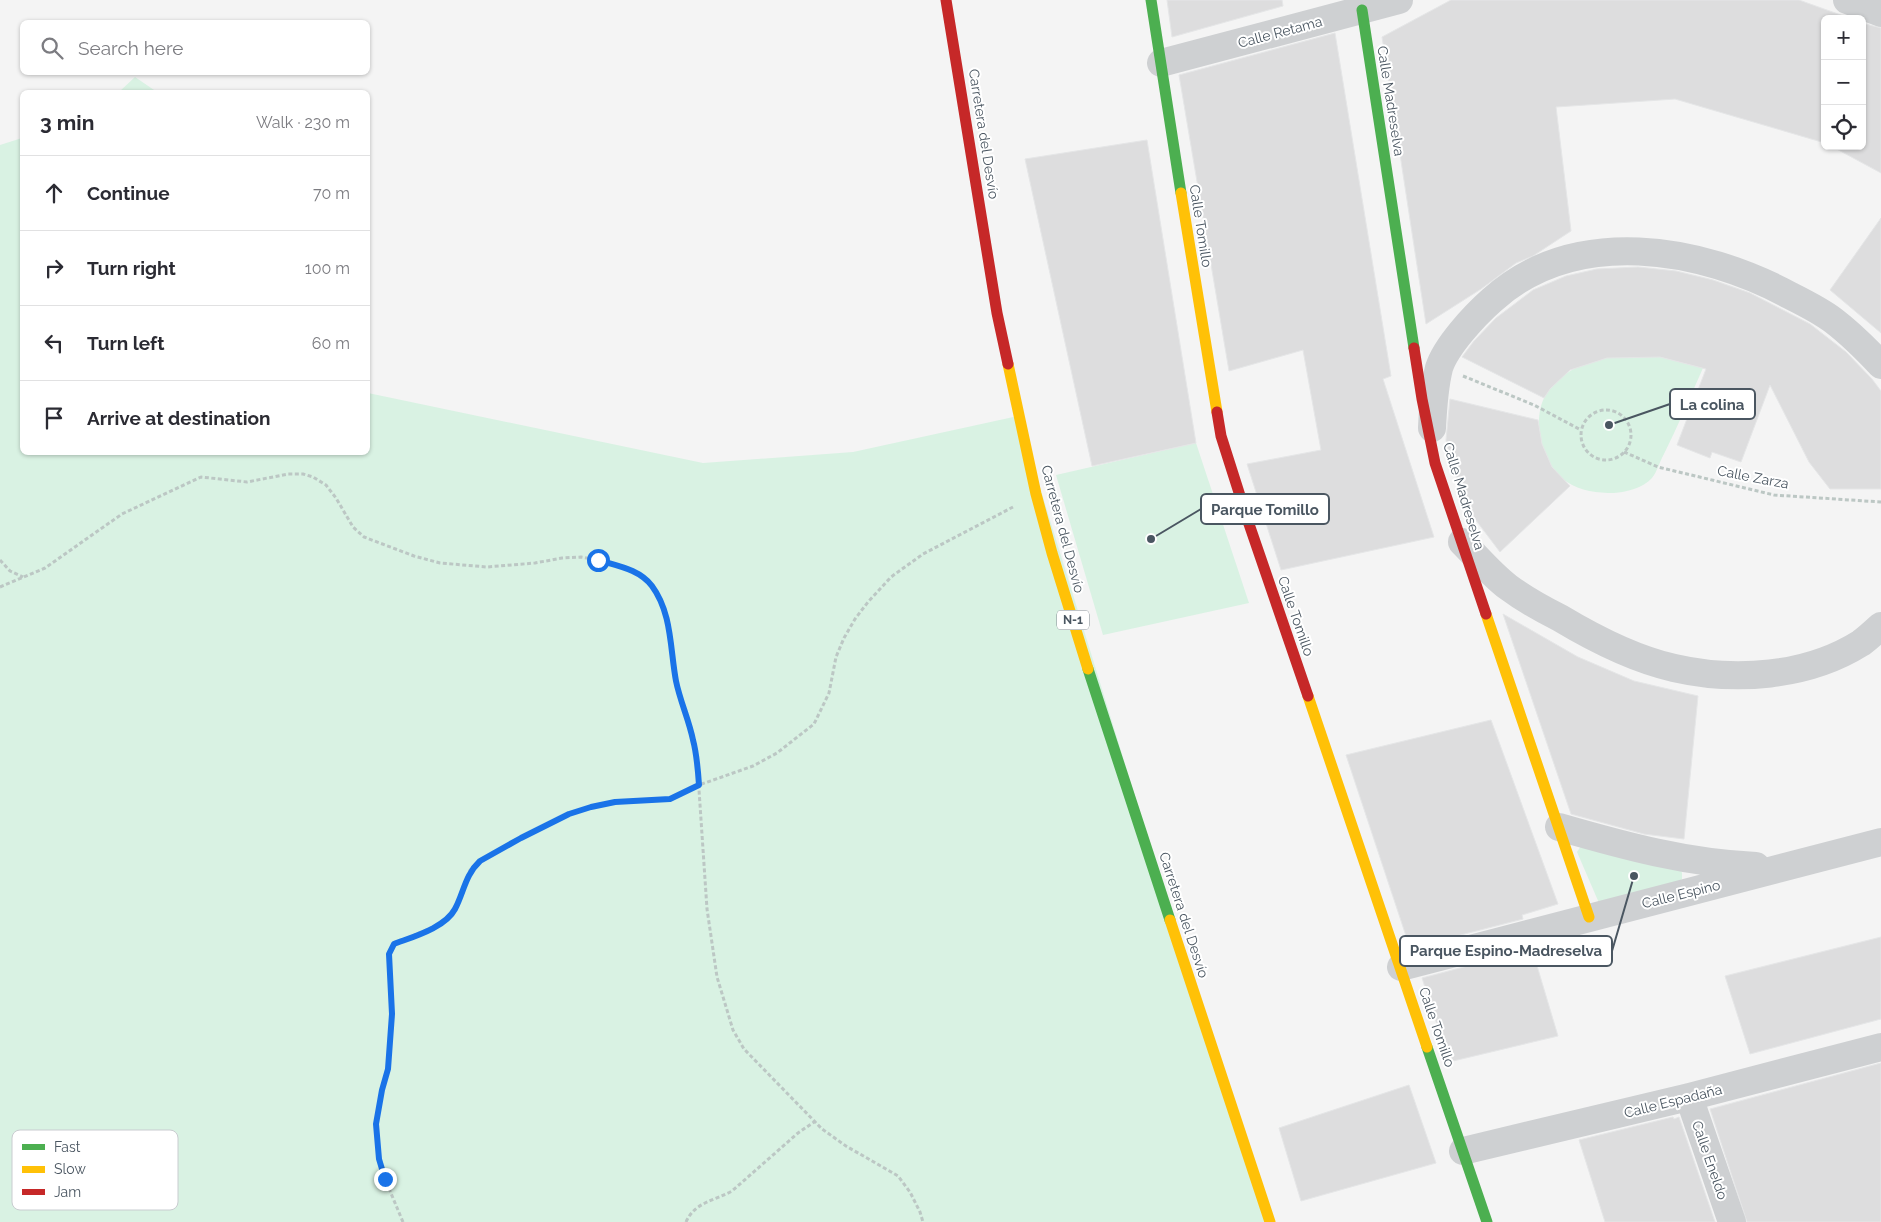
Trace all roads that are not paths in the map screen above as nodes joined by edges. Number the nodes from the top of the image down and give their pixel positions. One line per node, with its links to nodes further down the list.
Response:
1 (946, 0): 20 (main road, Carretera del Desvío / N-1)
2 (1151, 0): 7 (main road, Calle Tomillo)
3 (1399, 0): 5 (street, Calle Retama)
4 (1847, 0): 6 (street)
5 (1362, 10): 7 (street, Calle Retama); 9 (main road, Calle Madreselva)
6 (1881, 13)
7 (1161, 63): 16 (main road, Calle Tomillo)
8 (1881, 365): 9 (street)
9 (1431, 443): 10 (main road, Calle Madreselva)
10 (1462, 542): 11 (street); 12 (main road, Calle Madreselva)
11 (1881, 626)
12 (1559, 827): 14 (street, Calle Espino); 15 (main road, Calle Madreselva)
13 (1881, 842): 14 (street, Calle Espino)
14 (1786, 867): 15 (street, Calle Espino)
15 (1589, 917): 16 (street, Calle Espino)
16 (1401, 967): 19 (main road, Calle Tomillo)
17 (1881, 1047): 18 (street, Calle Espadaña)
18 (1689, 1097): 19 (street, Calle Espadaña); 22 (street, Calle Eneldo)
19 (1463, 1151): 21 (main road, Calle Tomillo)
20 (1270, 1222)
21 (1487, 1222)
22 (1732, 1222)

